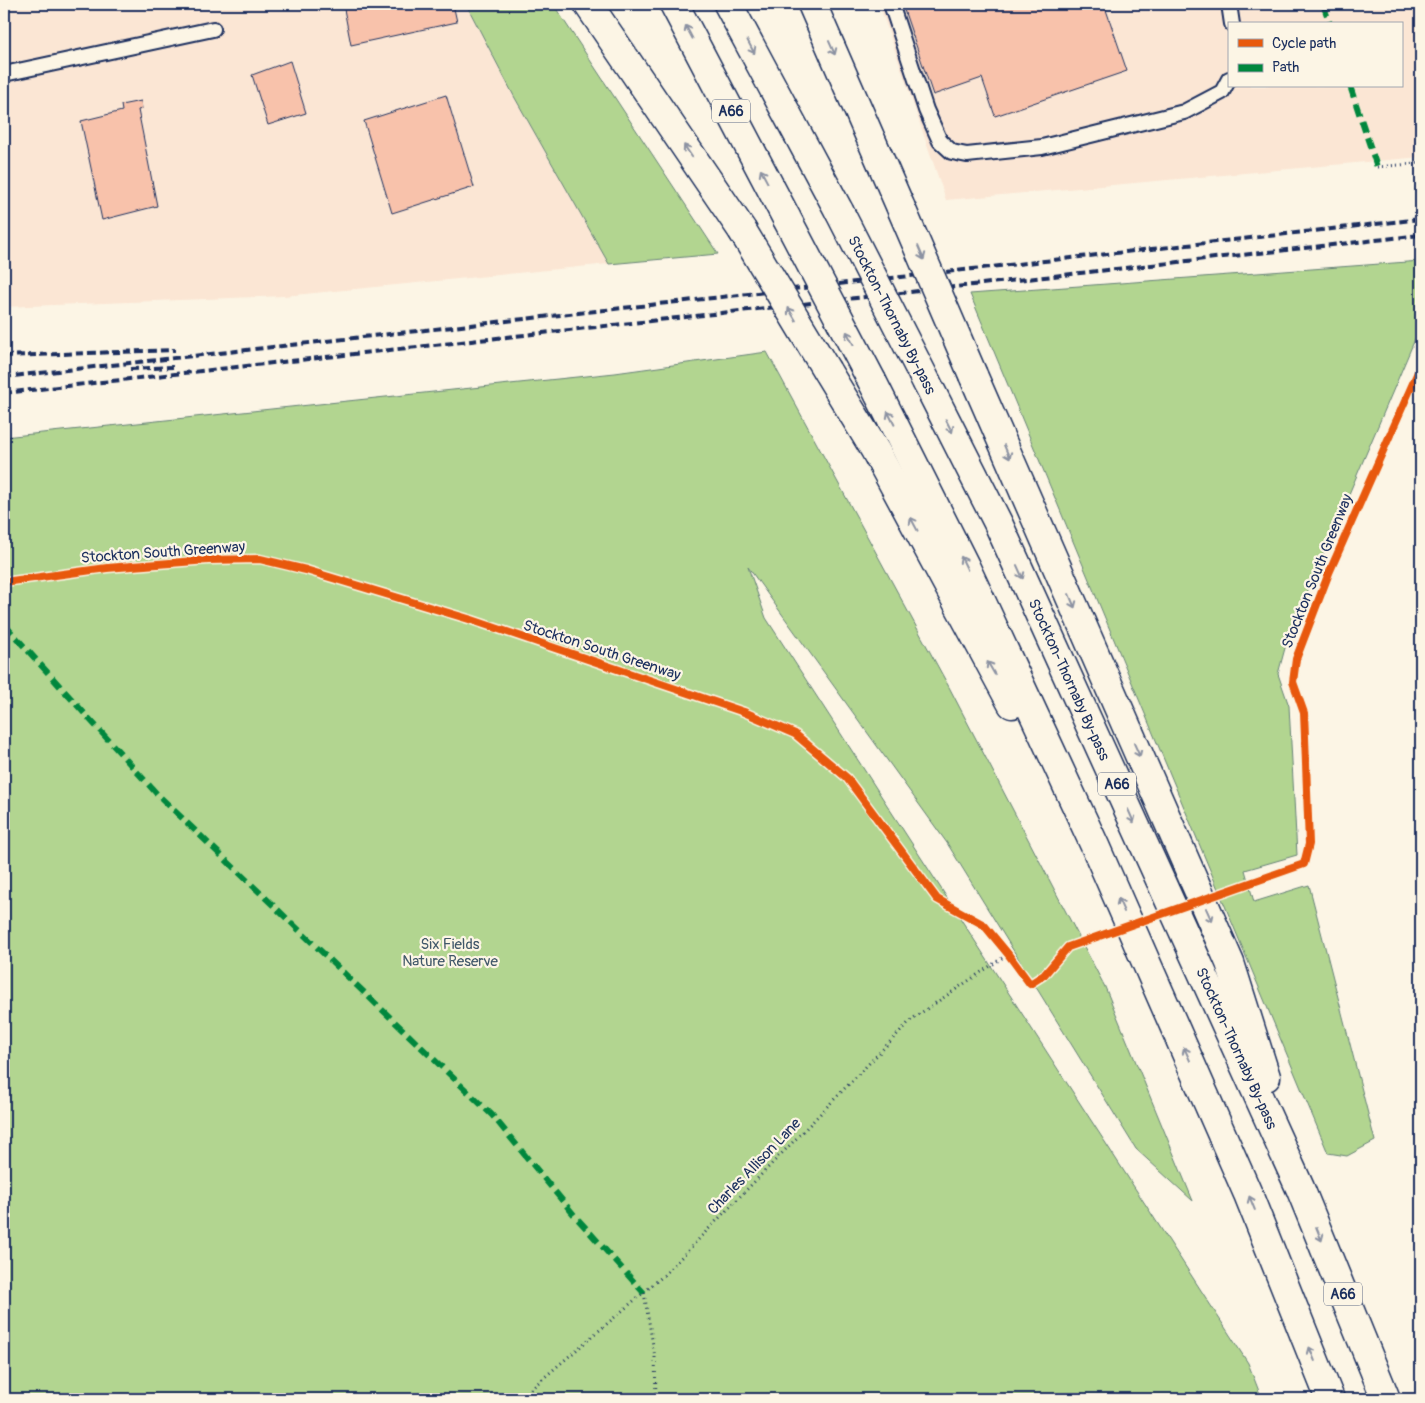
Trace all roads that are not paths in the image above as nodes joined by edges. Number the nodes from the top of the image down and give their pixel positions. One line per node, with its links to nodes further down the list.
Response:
1 (588, 4): 11 (highway, A66, one-way to 1, bridge)
2 (674, 4): 11 (highway, A66, one-way to 2, bridge)
3 (728, 4): 12 (highway, Stockton-Thornaby By-pass / A66, one-way to 12, bridge)
4 (812, 4): 12 (highway, A66, one-way to 12, bridge)
5 (891, 4): 10 (lane)
6 (1229, 4): 7 (lane)
7 (1232, 22)
8 (213, 29): 9 (lane)
9 (4, 74)
10 (1228, 81)
11 (1095, 846): 13 (highway, A66, one-way to 11)
12 (1300, 1188): 14 (highway, Stockton-Thornaby By-pass / A66, one-way to 14)
13 (1330, 1399)
14 (1386, 1399)

